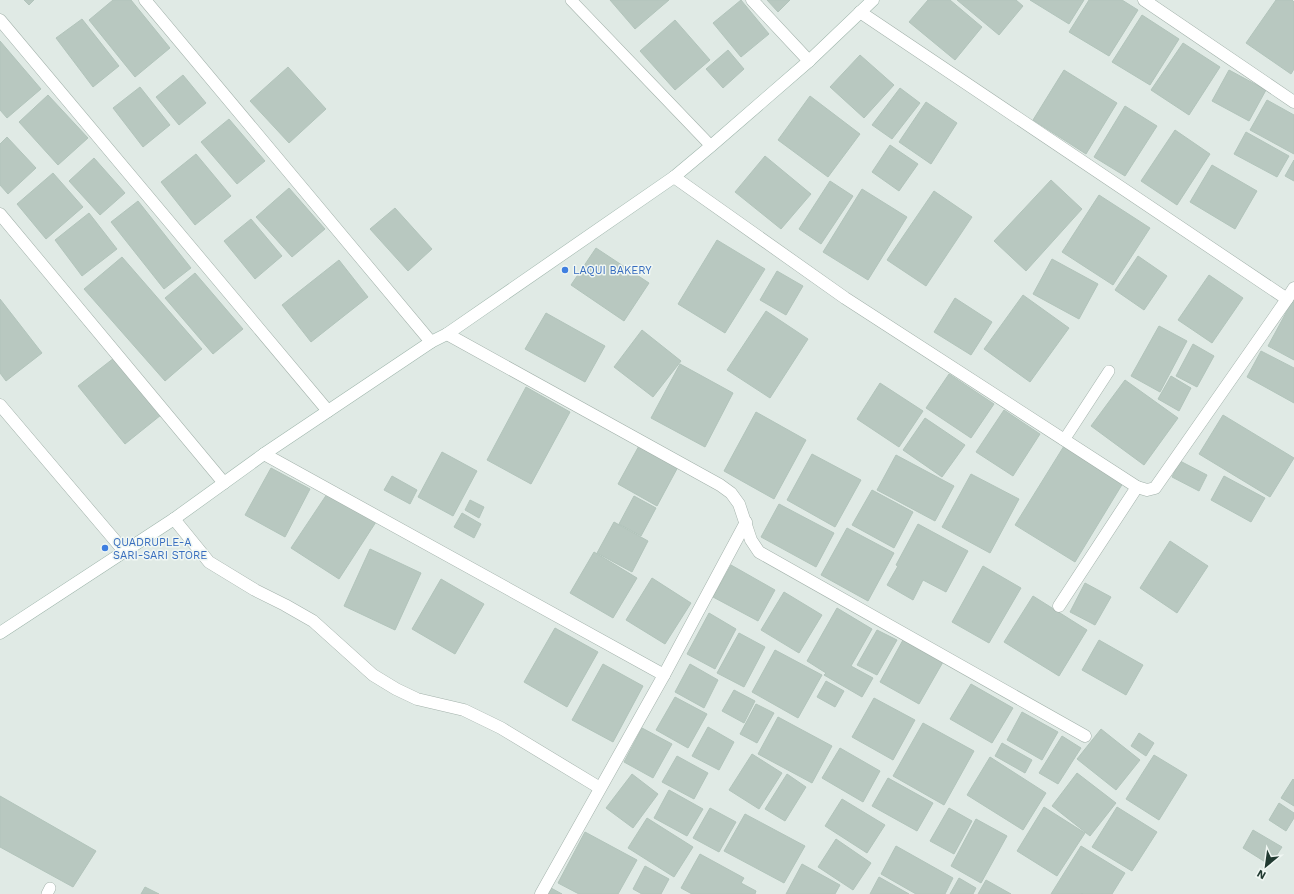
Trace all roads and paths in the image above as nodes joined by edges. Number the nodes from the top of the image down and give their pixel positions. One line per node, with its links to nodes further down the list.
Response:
1 (145, 0): 16 (street)
2 (571, 0): 10 (lane)
3 (752, 0): 8 (street)
4 (873, 0): 6 (street)
5 (1144, 0): 9 (street)
6 (860, 12): 8 (street); 14 (street)
7 (0, 20): 19 (street)
8 (809, 61): 10 (street)
9 (1294, 102)
10 (711, 146): 11 (street)
11 (674, 177): 15 (street); 20 (street)
12 (0, 214): 22 (street)
13 (1294, 288): 14 (street)
14 (1287, 299): 23 (street)
15 (447, 334): 16 (street); 25 (street)
16 (431, 342): 19 (street)
17 (1109, 371): 20 (lane)
18 (0, 405): 26 (street)
19 (328, 411): 21 (street)
20 (1064, 440): 23 (street)
21 (264, 454): 22 (street); 29 (street)
22 (224, 483): 24 (street)
23 (1137, 487): 27 (street)
24 (174, 519): 26 (street); 31 (street)
25 (746, 522): 29 (street); 30 (street)
26 (124, 551): 28 (street)
27 (1059, 606)
28 (0, 633)
29 (664, 675): 31 (street)
30 (1085, 736)
31 (600, 788): 32 (street)
32 (541, 894)

